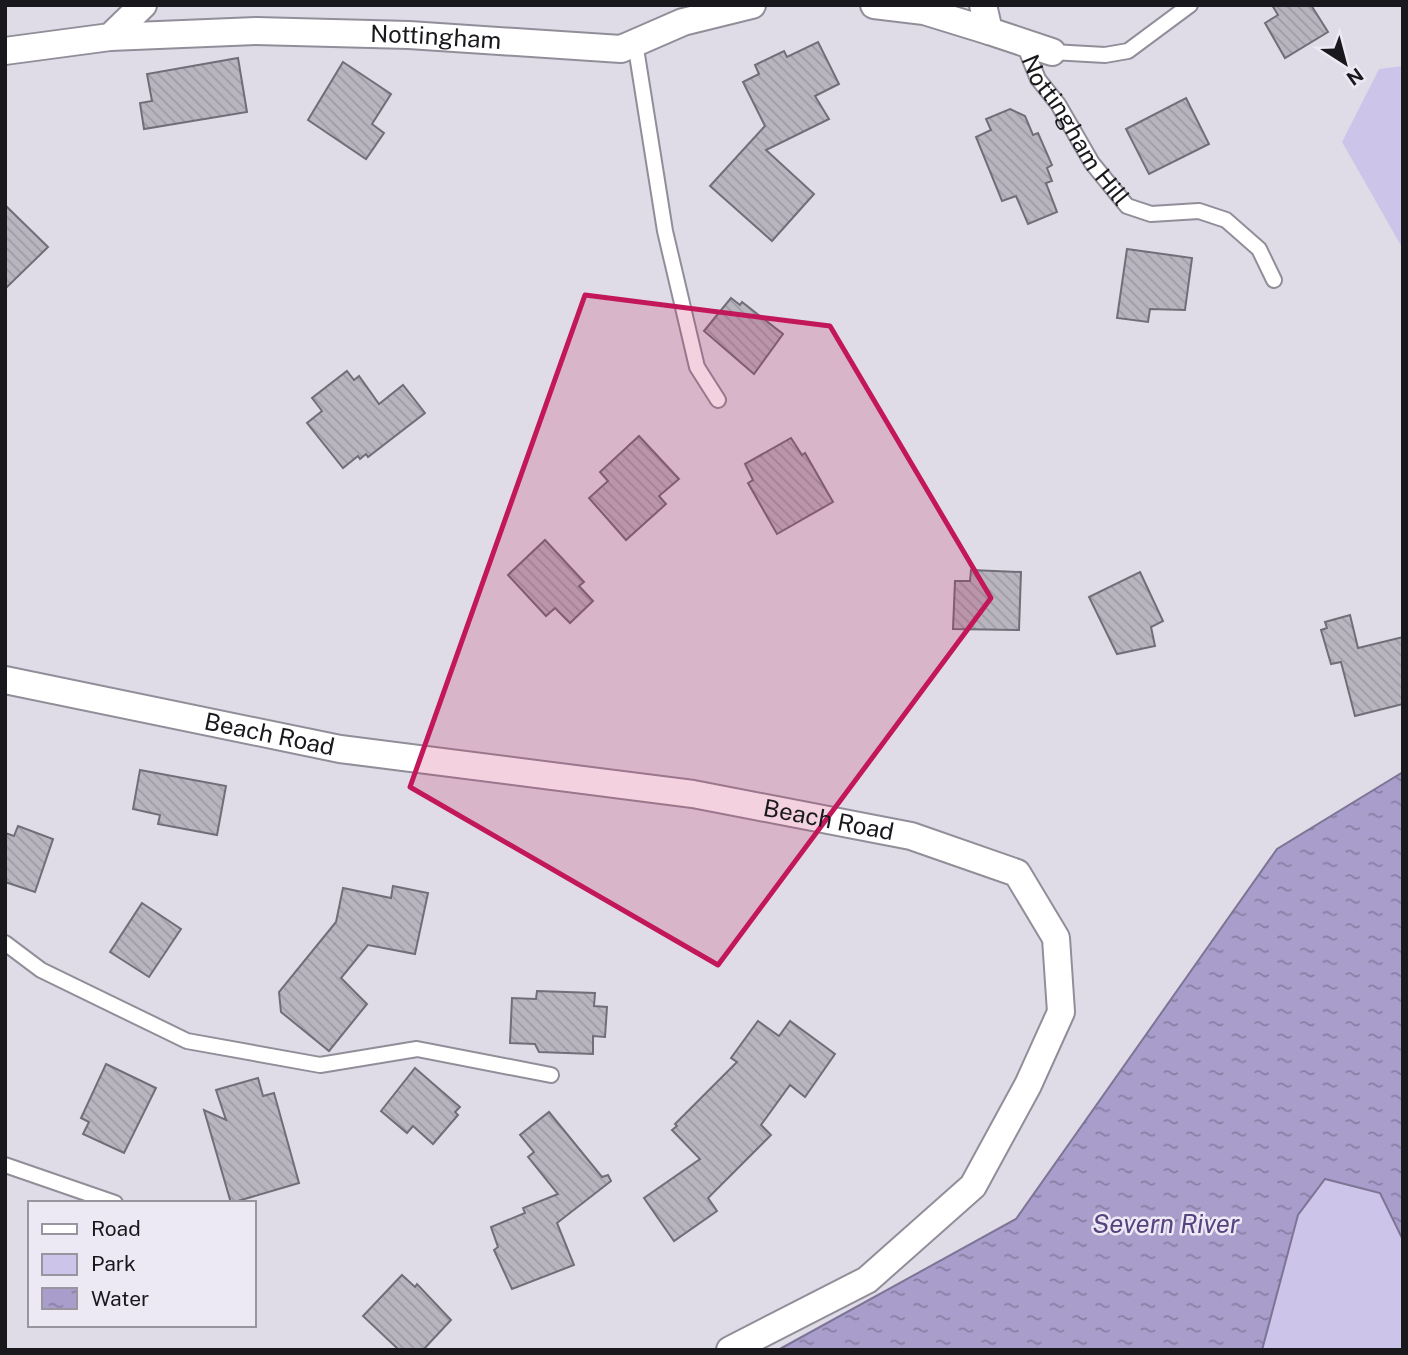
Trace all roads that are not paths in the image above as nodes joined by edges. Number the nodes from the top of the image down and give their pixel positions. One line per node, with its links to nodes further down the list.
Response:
1 (143, 5): 7 (street)
2 (752, 5): 8 (street, Nottingham)
3 (874, 5): 6 (street)
4 (983, 5): 6 (street)
5 (1190, 5): 11 (lane)
6 (989, 31): 9 (street, Nottingham Hill)
7 (110, 37): 8 (street, Nottingham); 10 (street)
8 (635, 42): 13 (lane)
9 (1023, 43): 11 (street, Nottingham Hill); 12 (lane, Nottingham Hill)
10 (5, 51)
11 (1052, 52)
12 (1274, 280)
13 (718, 400)
14 (5, 680): 19 (street, Beach Road)
15 (5, 943): 16 (lane)
16 (551, 1075)
17 (5, 1165): 18 (lane)
18 (109, 1201)
19 (730, 1350)

